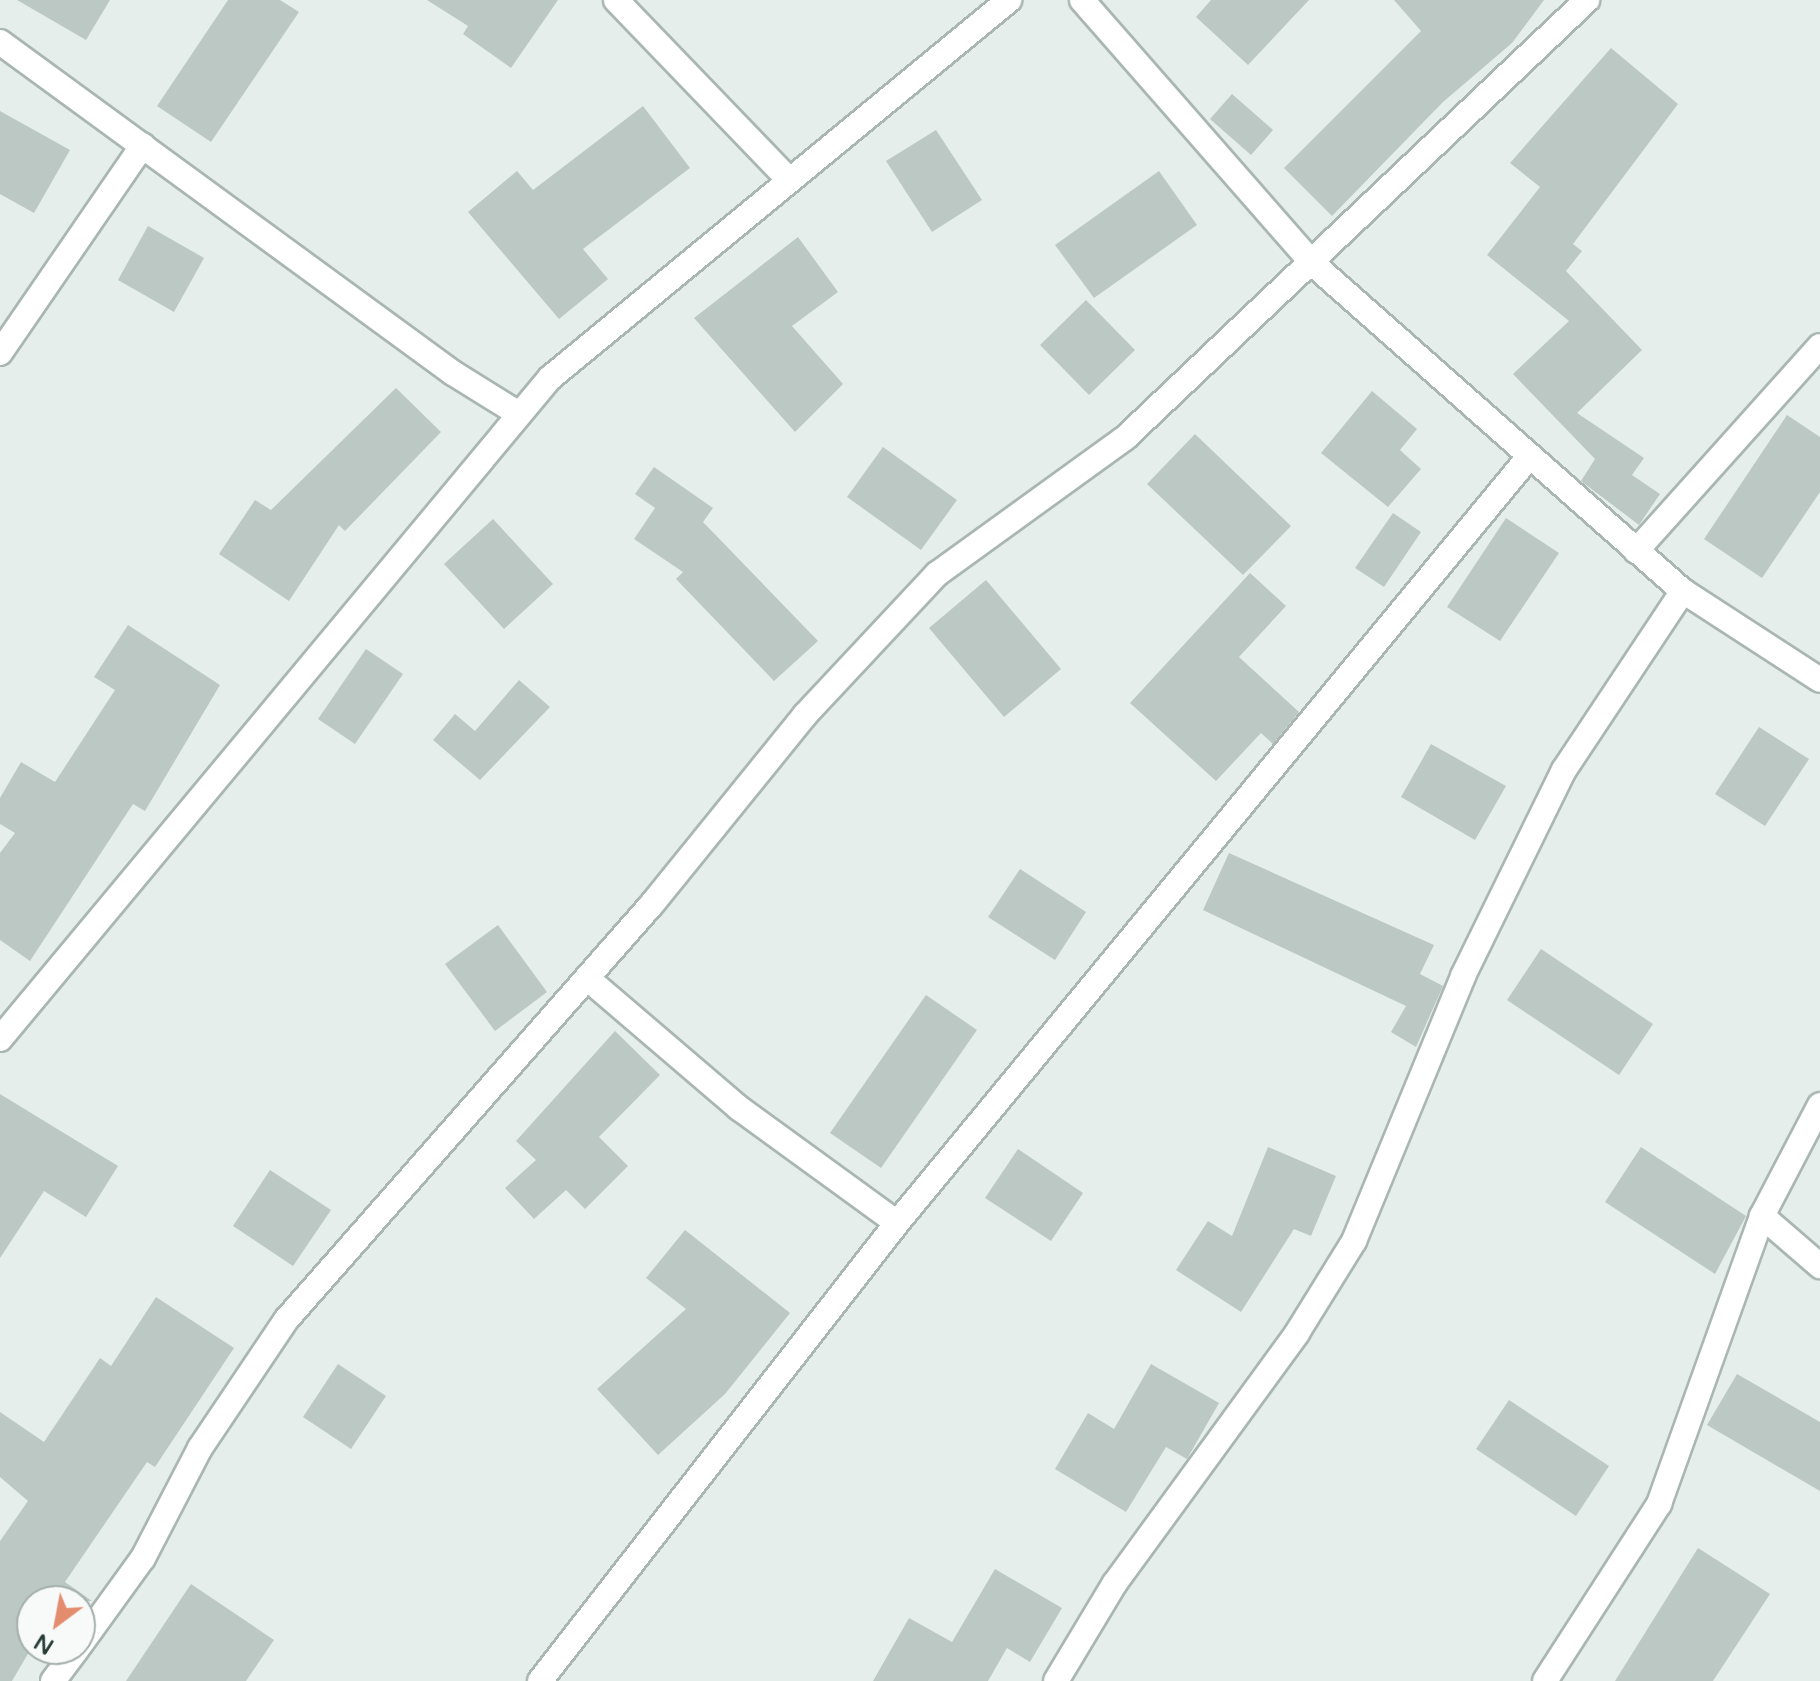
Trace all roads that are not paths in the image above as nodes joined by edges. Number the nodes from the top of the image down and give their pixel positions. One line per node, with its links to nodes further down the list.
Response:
1 (616, 0): 7 (street)
2 (1009, 0): 7 (street)
3 (1082, 0): 8 (street)
4 (1587, 0): 8 (street)
5 (0, 42): 6 (street)
6 (143, 145): 10 (street); 11 (street)
7 (787, 178): 11 (street)
8 (1312, 263): 12 (street); 16 (street)
9 (1820, 346): 13 (street)
10 (0, 353)
11 (519, 414): 17 (street)
12 (1528, 458): 13 (street); 20 (street)
13 (1636, 551): 14 (street)
14 (1683, 591): 15 (street); 24 (street)
15 (1820, 680)
16 (588, 979): 20 (street); 22 (street)
17 (0, 1039)
18 (1820, 1105): 19 (street)
19 (1762, 1216): 21 (street); 25 (street)
20 (897, 1223): 23 (street)
21 (1820, 1266)
22 (96, 1622)
23 (540, 1681)
24 (1056, 1681)
25 (1545, 1681)

